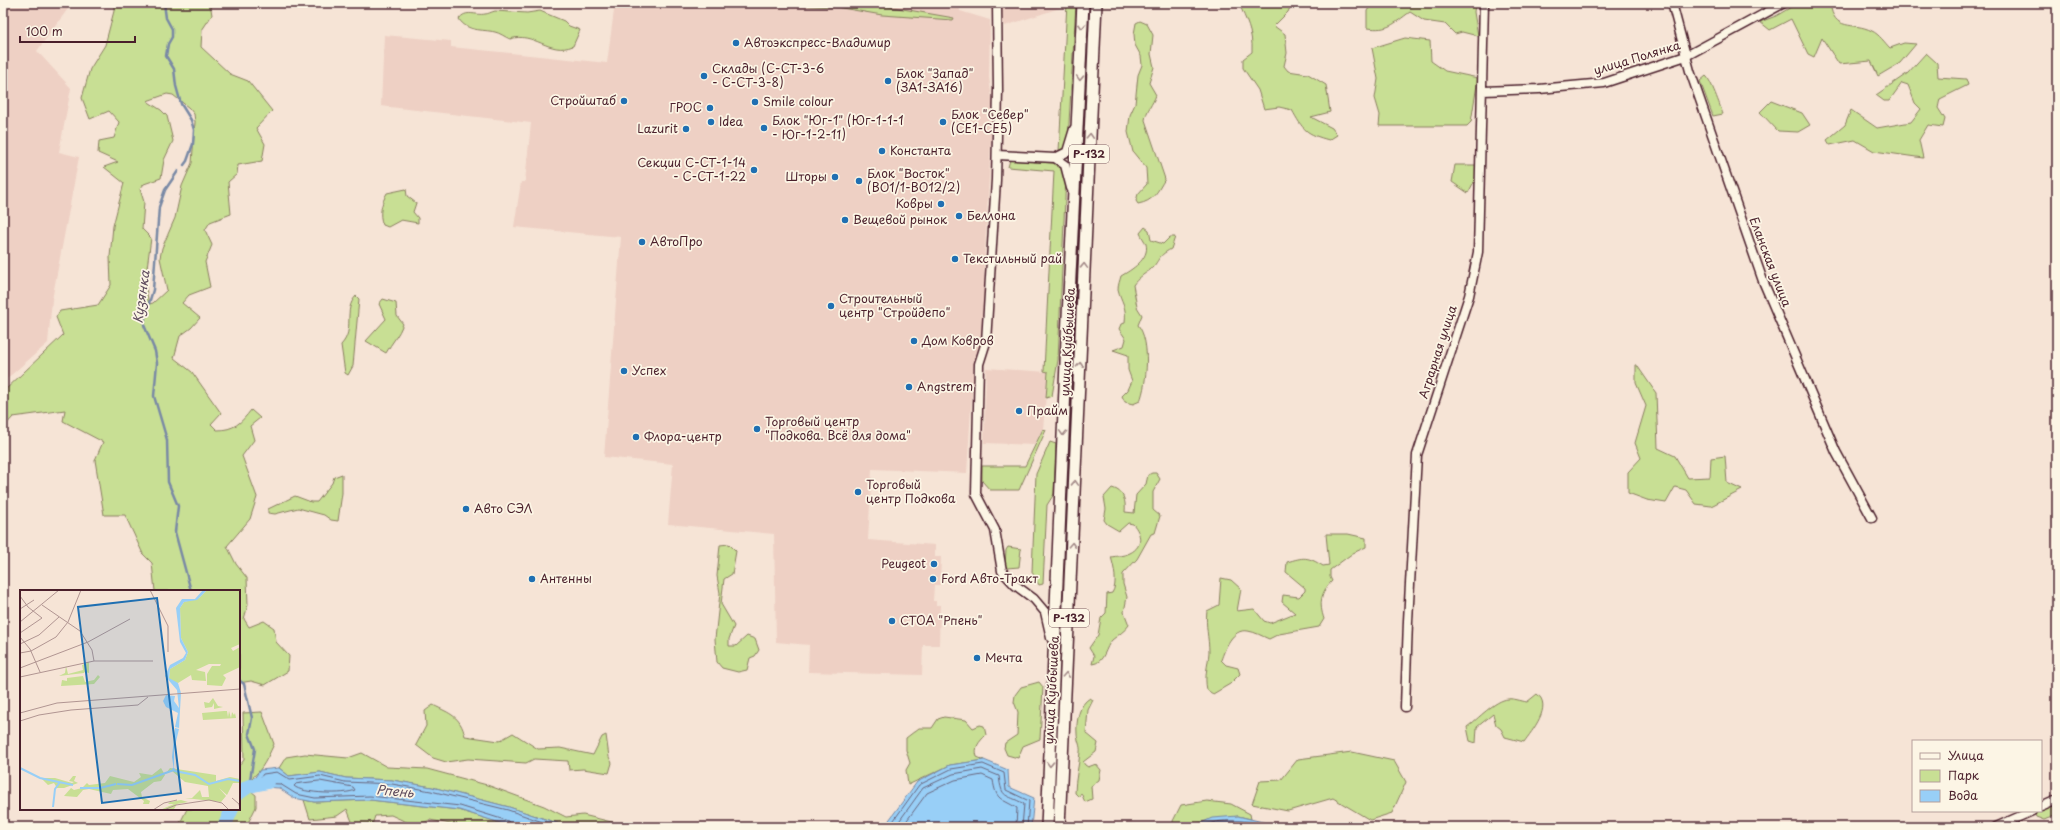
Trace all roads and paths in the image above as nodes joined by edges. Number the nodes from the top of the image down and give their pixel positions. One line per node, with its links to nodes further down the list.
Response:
1 (996, 3): 10 (street)
2 (1083, 3): 9 (highway, улица Куйбышева / Р-132, one-way to 9)
3 (1096, 3): 20 (highway, улица Куйбышева / Р-132, one-way to 3)
4 (1484, 3): 8 (street, Аграрная улица)
5 (1672, 3): 7 (street, Еланская улица)
6 (1784, 3): 7 (street, улица Полянка)
7 (1686, 56): 8 (street, улица Полянка); 13 (street, Еланская улица)
8 (1483, 91): 15 (street, Аграрная улица)
9 (1079, 107): 11 (street); 12 (highway, улица Куйбышева / Р-132)
10 (997, 155): 11 (street); 14 (street)
11 (1056, 158): 12 (street)
12 (1074, 218): 14 (highway, улица Куйбышева / Р-132, one-way to 14)
13 (1872, 518)
14 (1053, 669): 19 (highway, улица Куйбышева / Р-132, one-way to 19)
15 (1406, 707)
16 (2057, 800): 17 (street)
17 (2042, 807)
18 (2030, 812): 21 (street)
19 (1047, 827)
20 (1059, 827)
21 (1996, 827)

